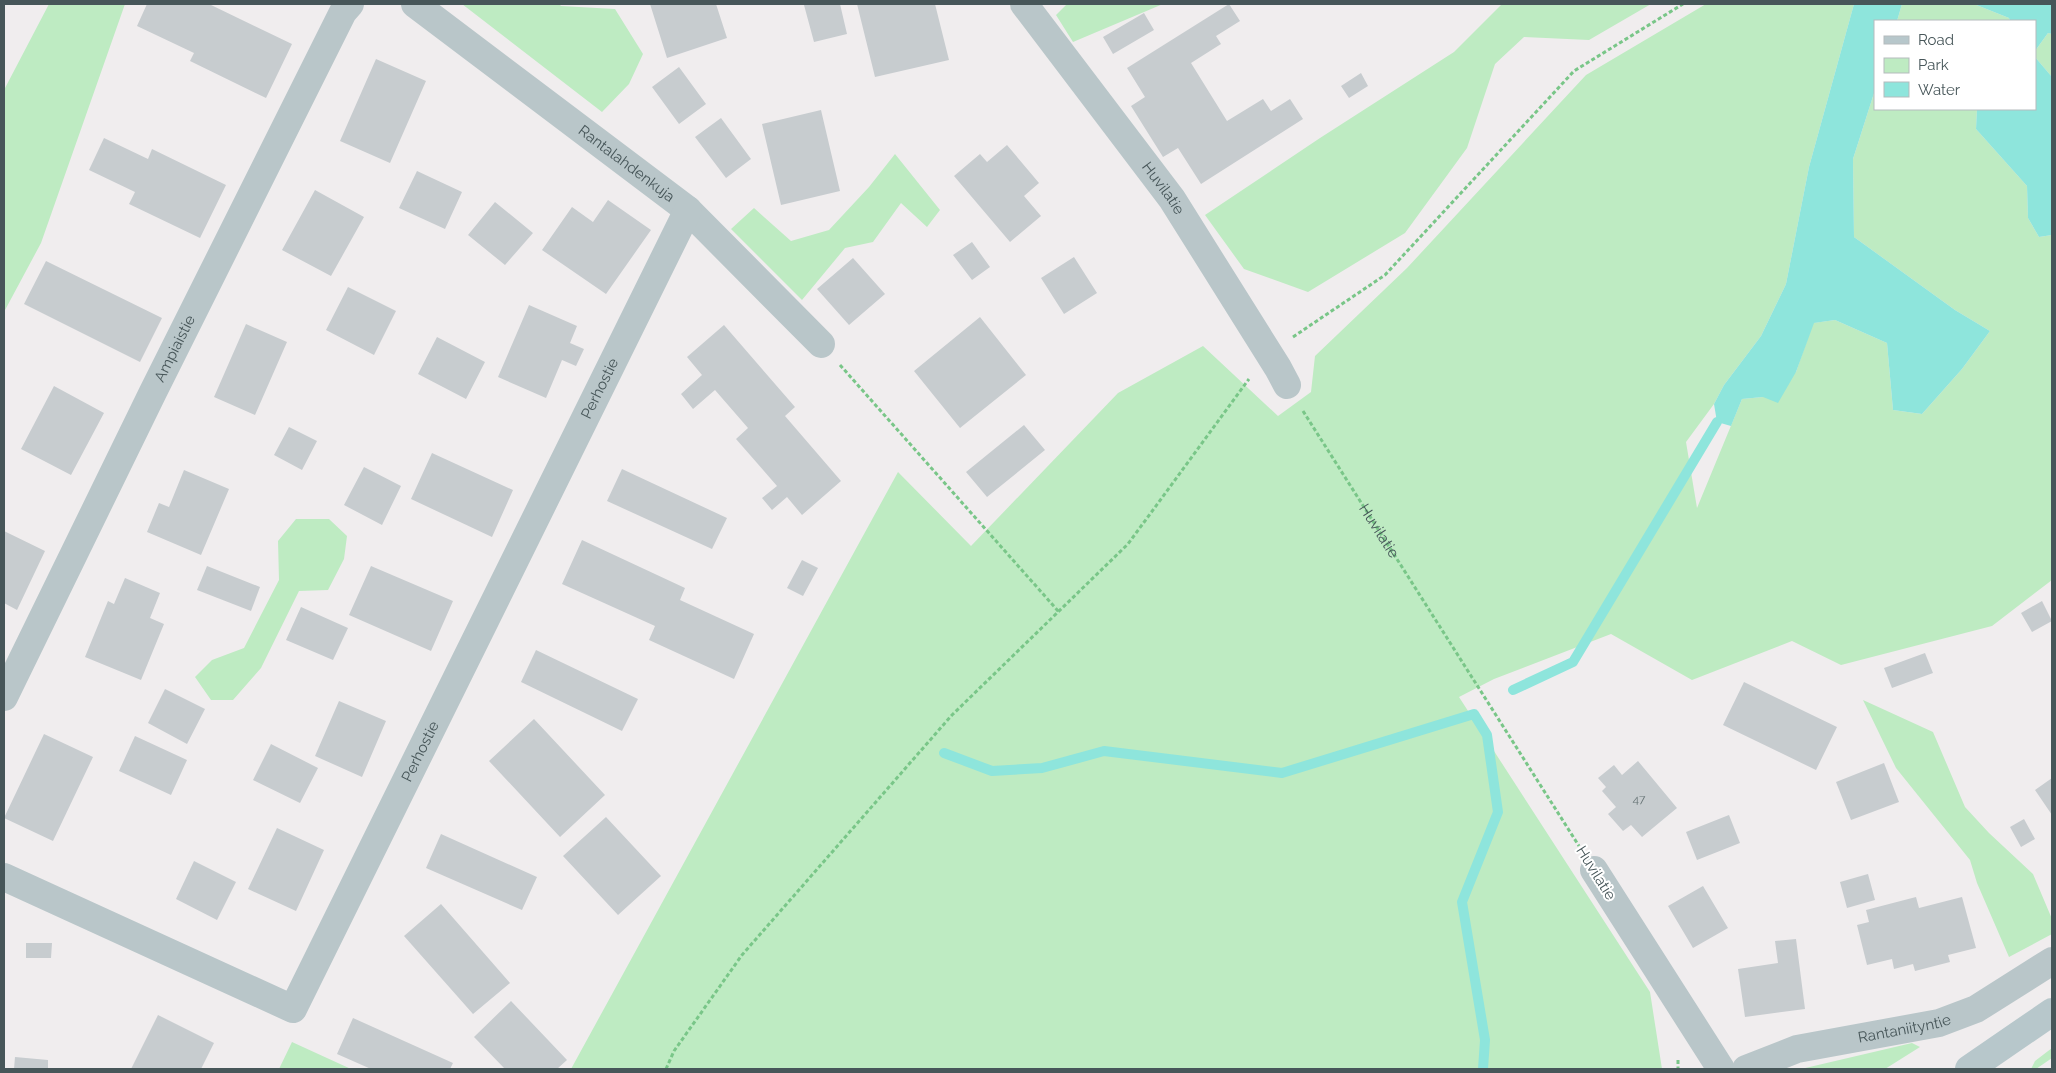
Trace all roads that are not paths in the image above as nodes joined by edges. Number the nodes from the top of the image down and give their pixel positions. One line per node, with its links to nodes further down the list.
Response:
1 (350, 4): 7 (street, Ampiaistie)
2 (415, 4): 4 (street, Rantalahdenkuja)
3 (1036, 8): 6 (street, Huvilatie)
4 (688, 210): 5 (street, Rantalahdenkuja); 9 (street, Perhostie)
5 (821, 344)
6 (1286, 385)
7 (4, 697)
8 (1594, 870): 12 (street, Huvilatie)
9 (4, 877)
10 (2052, 961): 13 (street, Rantaniityntie)
11 (2052, 1012): 14 (main road)
12 (1721, 1069)
13 (1746, 1069)
14 (1969, 1069)

